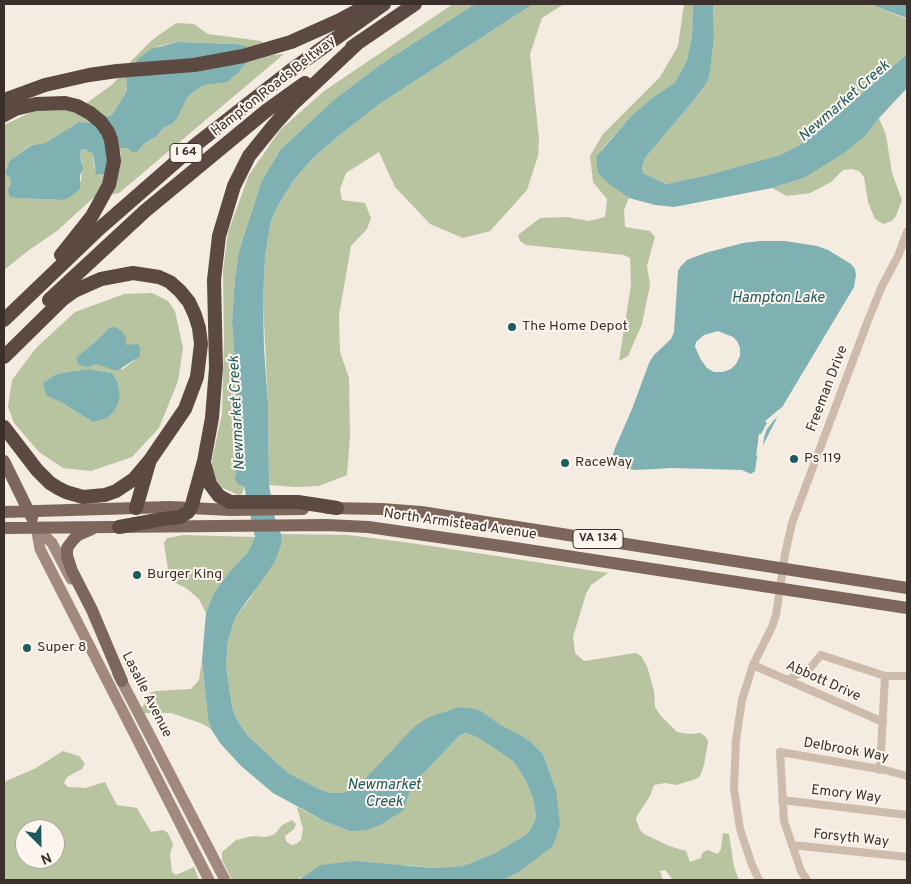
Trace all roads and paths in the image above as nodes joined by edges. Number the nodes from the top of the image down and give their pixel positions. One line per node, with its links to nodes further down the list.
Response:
1 (371, 4): 5 (highway)
2 (384, 4): 8 (highway, Hampton Roads Beltway / I 64)
3 (415, 4): 4 (highway, Hampton Roads Beltway / I 64)
4 (359, 42): 10 (highway, Hampton Roads Beltway / I 64); 15 (highway)
5 (4, 100)
6 (4, 115): 8 (highway)
7 (907, 232): 26 (street, Freeman Drive)
8 (38, 286): 9 (highway, Hampton Roads Beltway / I 64)
9 (4, 320)
10 (4, 346)
11 (4, 357): 13 (highway)
12 (4, 427): 13 (highway)
13 (150, 460): 17 (highway)
14 (4, 461): 20 (main road, Lasalle Avenue)
15 (204, 461): 16 (highway); 18 (highway)
16 (243, 506): 18 (main road); 19 (highway)
17 (136, 508): 18 (main road); 20 (main road)
18 (191, 508): 24 (highway)
19 (337, 508): 26 (main road, North Armistead Avenue / VA 134)
20 (28, 511): 21 (main road); 22 (main road, Lasalle Avenue)
21 (4, 512)
22 (36, 527): 23 (main road, North Armistead Avenue / VA 134); 25 (main road, North Armistead Avenue / VA 134); 34 (main road, Lasalle Avenue); 42 (main road, Lasalle Avenue)
23 (98, 527): 24 (main road, North Armistead Avenue / VA 134); 34 (main road)
24 (119, 527): 28 (main road, North Armistead Avenue / VA 134)
25 (4, 528)
26 (782, 568): 27 (main road, North Armistead Avenue / VA 134); 28 (street, Freeman Drive)
27 (907, 588)
28 (779, 590): 29 (main road, North Armistead Avenue / VA 134); 30 (street, Freeman Drive)
29 (907, 608)
30 (753, 665): 33 (street, Abbott Drive); 44 (street, Freeman Drive)
31 (885, 676): 32 (street); 33 (street); 35 (street)
32 (907, 676)
33 (787, 680): 35 (street, Abbott Drive)
34 (122, 681): 43 (main road, Lasalle Avenue)
35 (883, 722): 36 (street)
36 (880, 770): 37 (street, Delbrook Way); 38 (street, Delbrook Way)
37 (907, 776)
38 (782, 800): 39 (street, Emory Way); 40 (street)
39 (907, 815)
40 (792, 845): 41 (street, Forsyth Way); 45 (street)
41 (907, 858)
42 (209, 880)
43 (225, 880)
44 (759, 880)
45 (807, 880)

